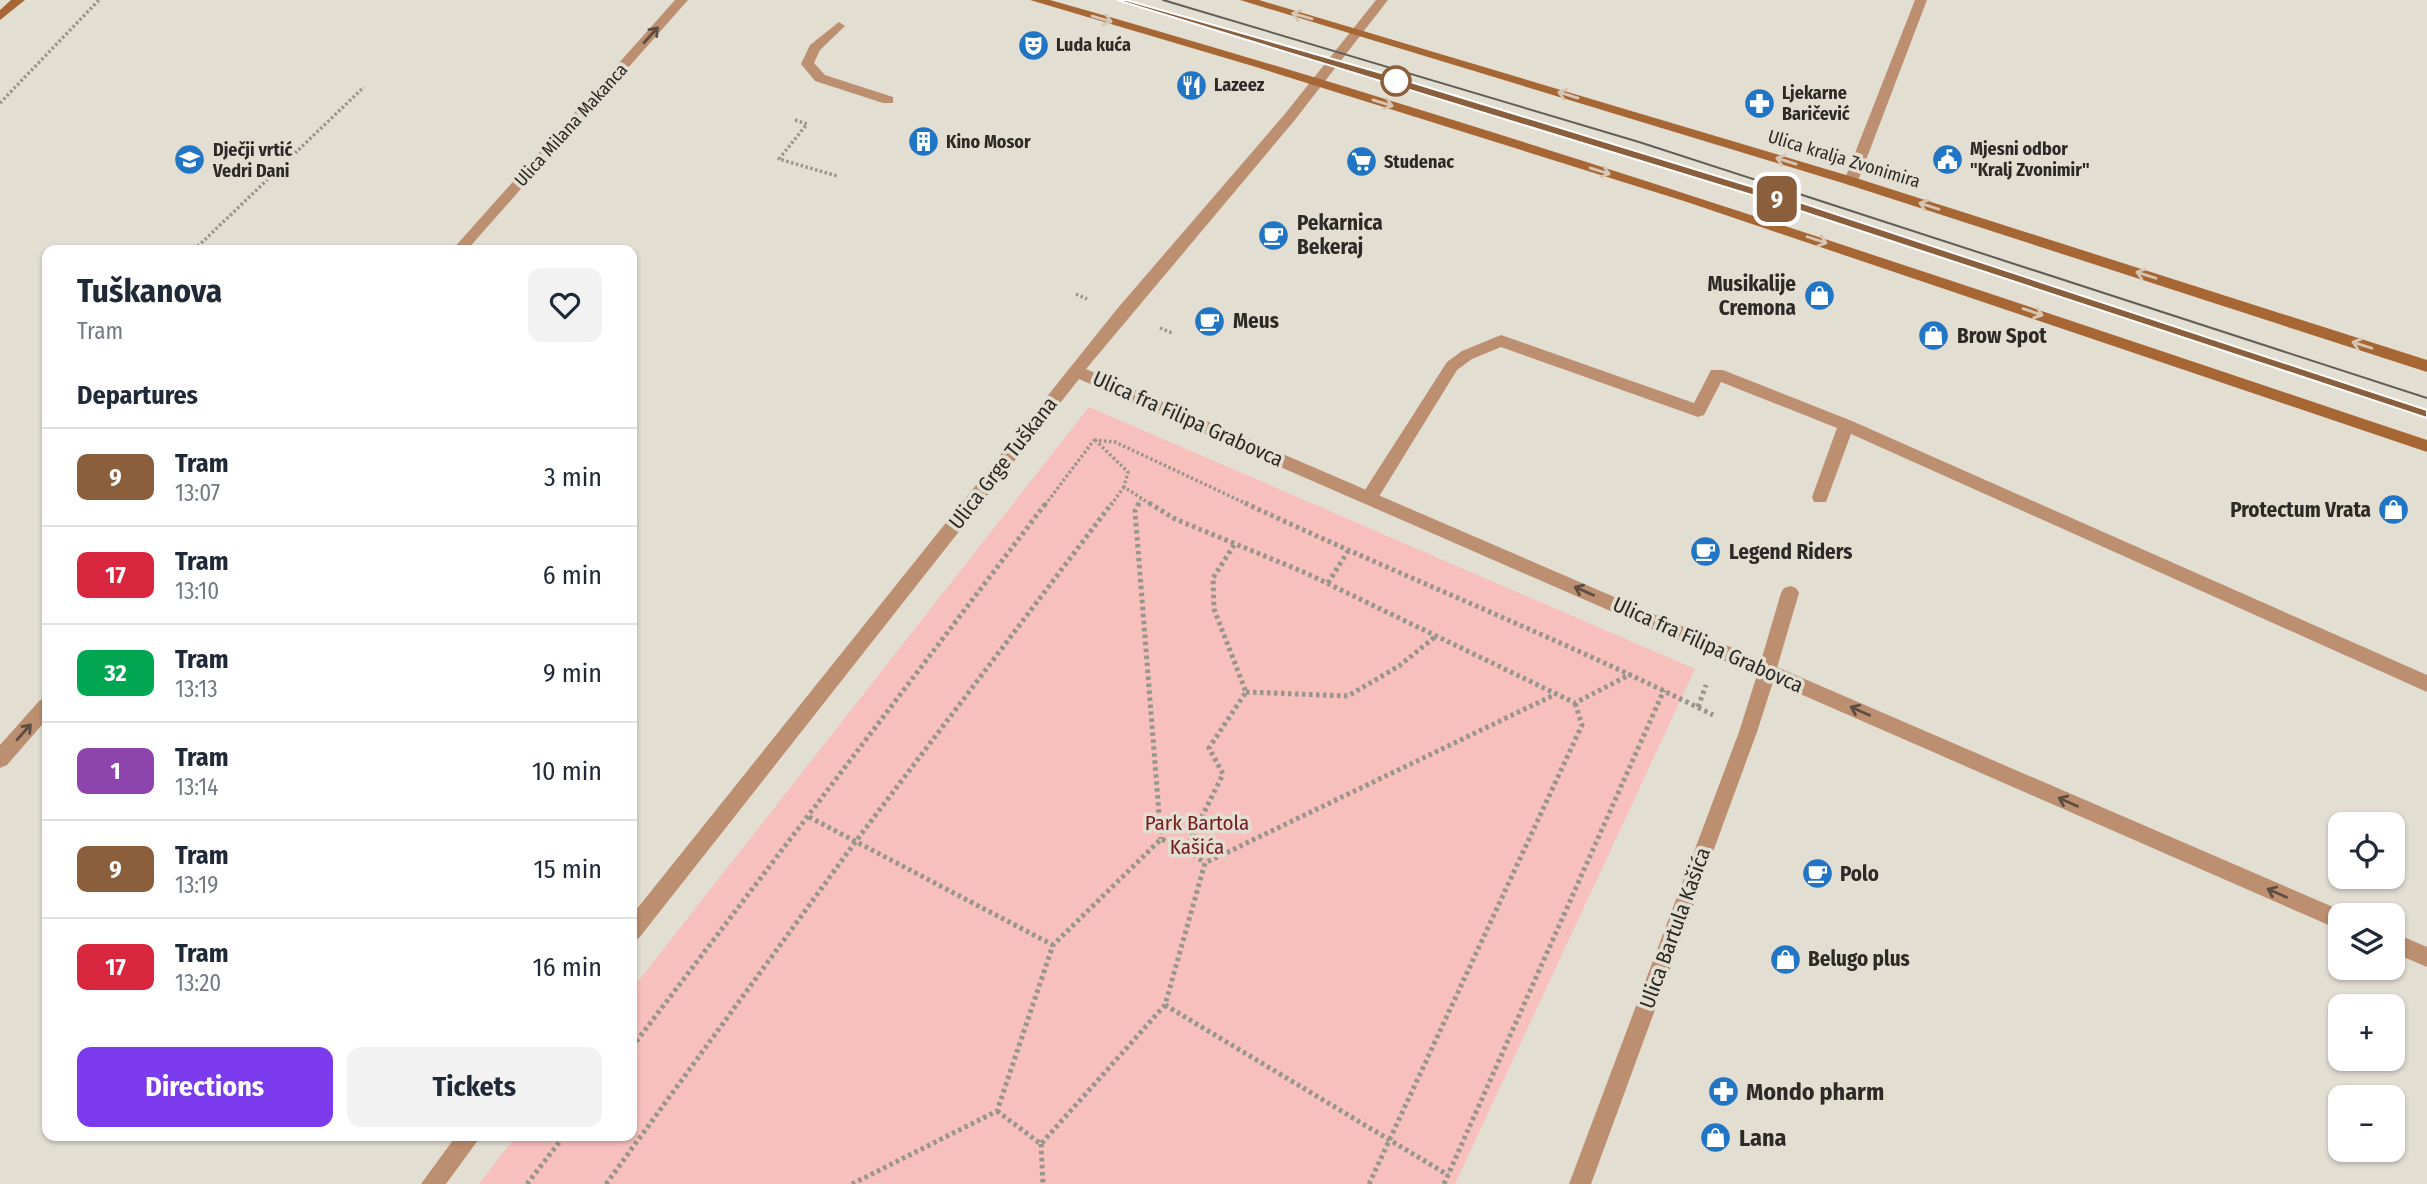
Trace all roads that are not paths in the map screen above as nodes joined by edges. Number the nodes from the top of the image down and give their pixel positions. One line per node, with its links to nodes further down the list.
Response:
1 (19, 0): 7 (main road)
2 (682, 0): 13 (street, Ulica Milana Makanca, one-way to 2)
3 (1037, 0): 10 (main road, one-way to 10)
4 (1246, 0): 9 (main road, Ulica kralja Zvonimira, one-way to 4)
5 (1382, 0): 9 (street, Ulica Grge Tuškana)
6 (1921, 0): 12 (street)
7 (0, 16)
8 (839, 26): 11 (street)
9 (1358, 32): 10 (street, Ulica Grge Tuškana); 12 (main road, Ulica kralja Zvonimira, one-way to 9)
10 (1318, 82): 15 (street, Ulica Grge Tuškana); 17 (main road, one-way to 17)
11 (888, 100)
12 (1851, 181): 14 (main road, Ulica kralja Zvonimira, one-way to 12)
13 (463, 245)
14 (2427, 366)
15 (1076, 370): 19 (street, Ulica fra Filipa Grabovca); 26 (street, Ulica Grge Tuškana)
16 (1846, 425): 18 (street); 19 (street); 22 (street)
17 (2427, 446)
18 (1820, 497)
19 (1369, 498): 21 (street, Ulica fra Filipa Grabovca, one-way to 19)
20 (1790, 593): 21 (street, Ulica Bartula Kašića)
21 (1767, 671): 25 (street, Ulica fra Filipa Grabovca, one-way to 21); 31 (street, Ulica Bartula Kašića)
22 (2427, 684)
23 (42, 712): 24 (street, one-way to 23)
24 (0, 758)
25 (2328, 915)
26 (637, 926)
27 (2405, 948): 28 (street)
28 (2427, 957)
29 (466, 1141): 30 (street)
30 (432, 1184)
31 (1580, 1184)

